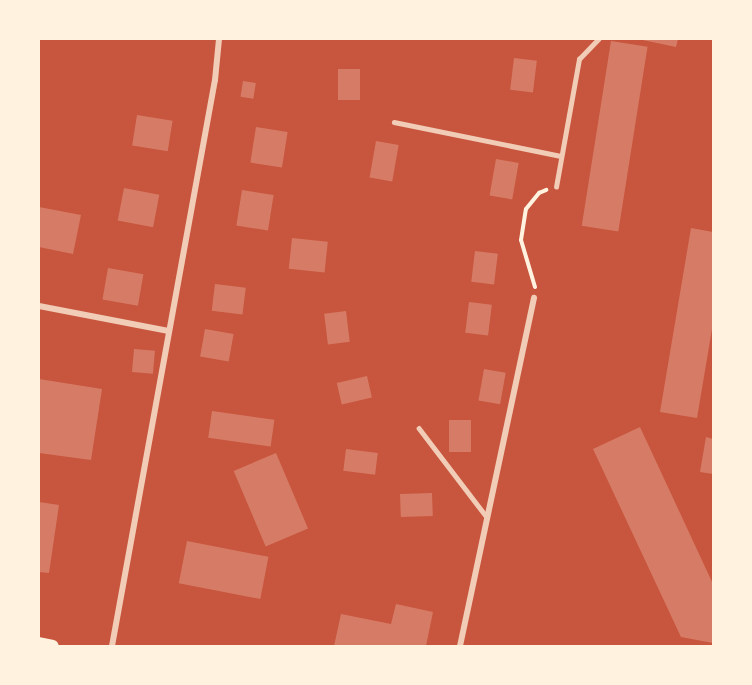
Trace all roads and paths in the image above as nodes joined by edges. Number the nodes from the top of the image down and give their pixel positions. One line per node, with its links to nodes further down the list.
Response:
1 (219, 39): 8 (street)
2 (598, 39): 4 (lane)
3 (393, 122): 4 (lane)
4 (561, 156): 5 (lane)
5 (555, 187): 6 (path)
6 (534, 298): 10 (street)
7 (39, 306): 8 (street)
8 (169, 330): 13 (street)
9 (419, 428): 10 (lane)
10 (486, 516): 14 (street)
11 (39, 644): 12 (main road)
12 (53, 646)
13 (112, 646)
14 (460, 646)

